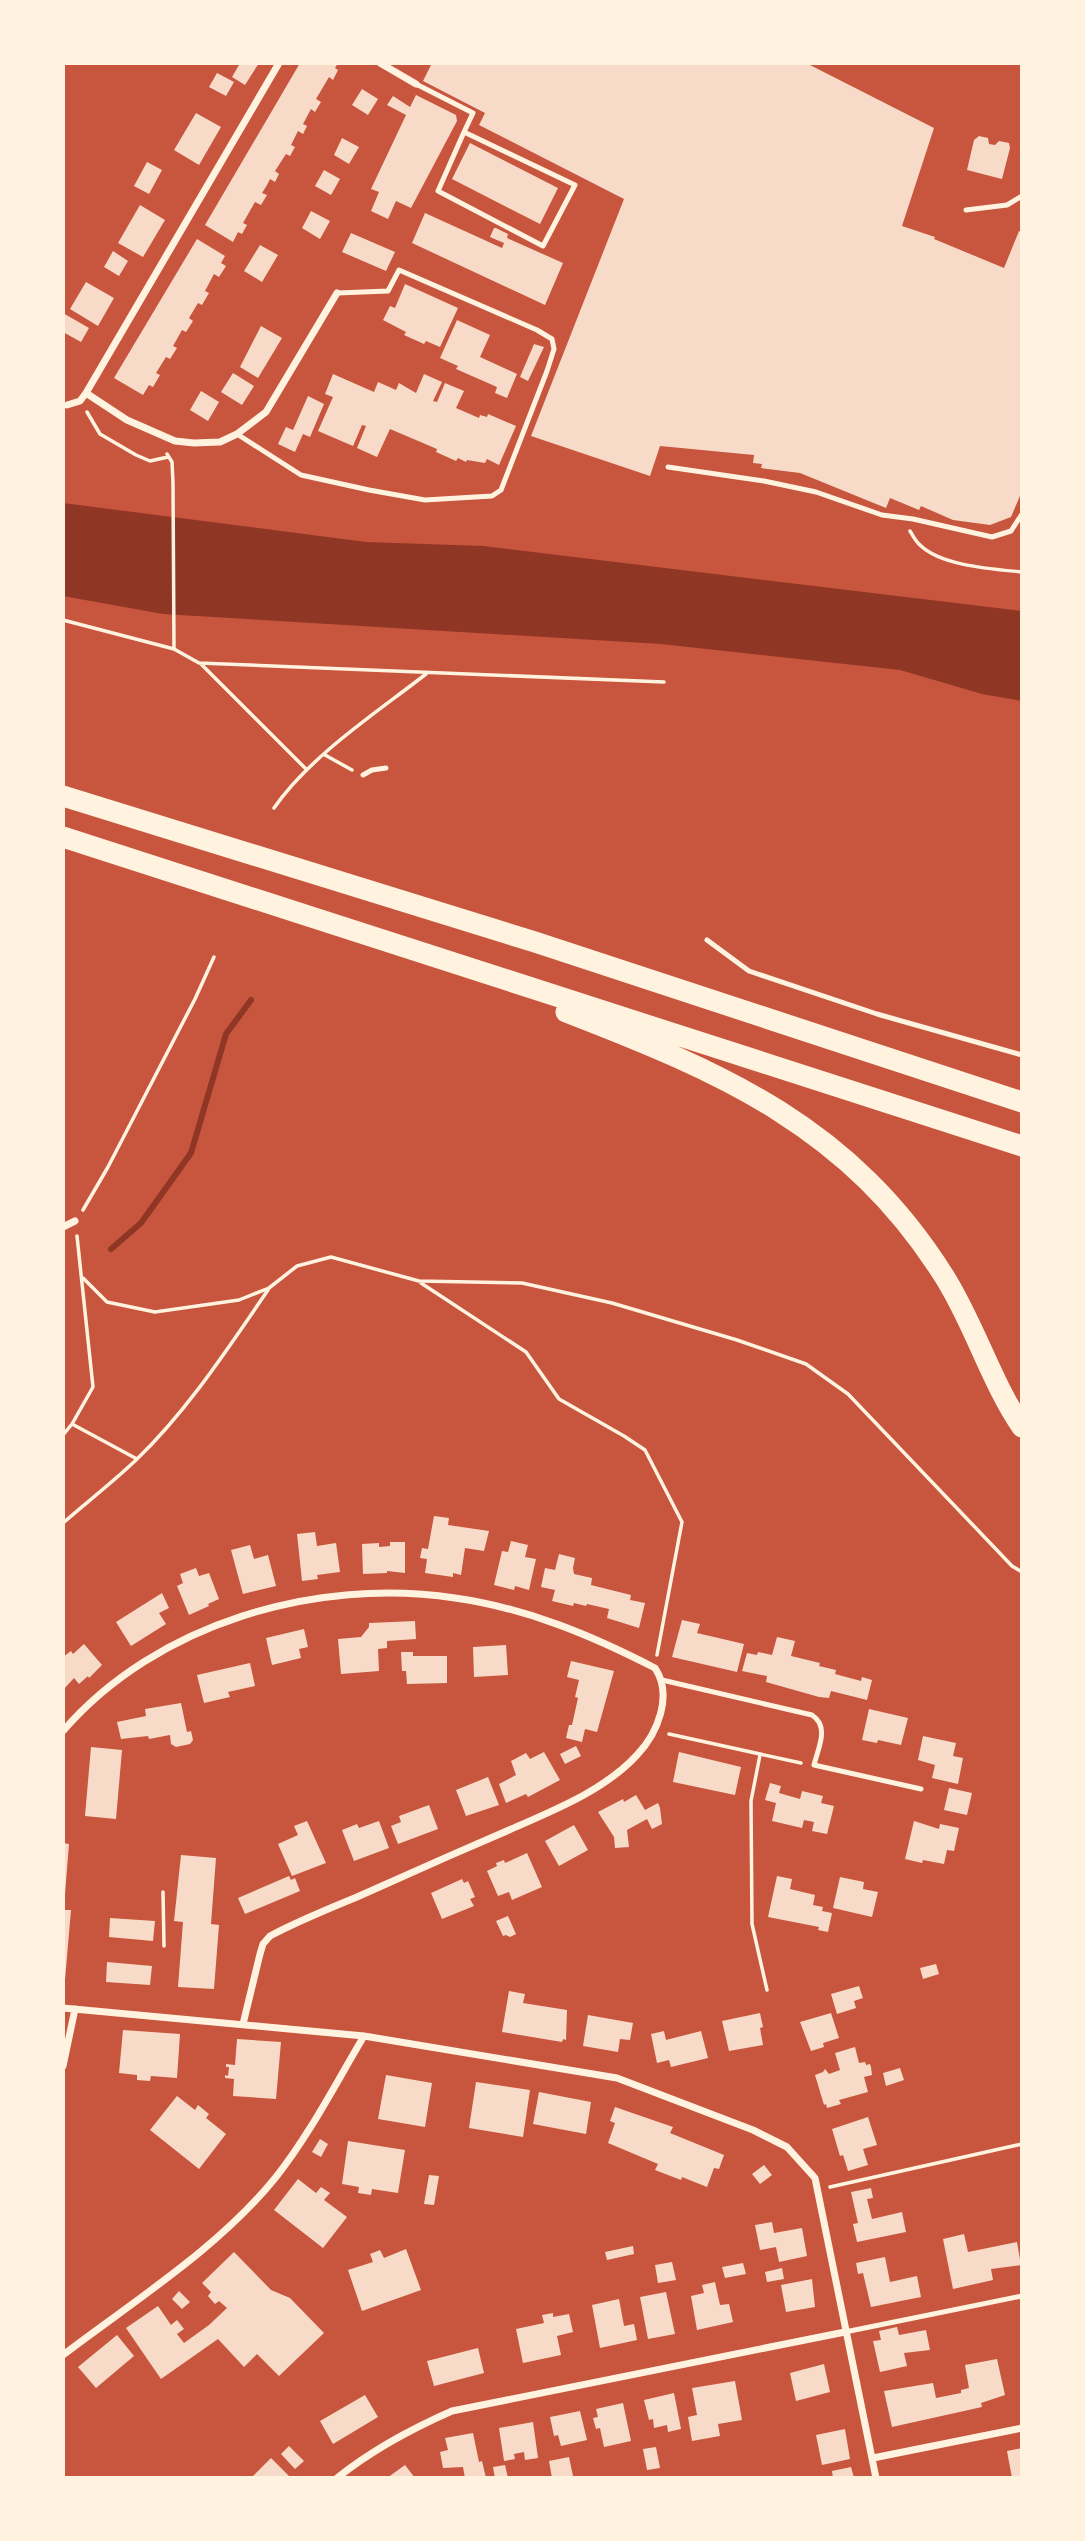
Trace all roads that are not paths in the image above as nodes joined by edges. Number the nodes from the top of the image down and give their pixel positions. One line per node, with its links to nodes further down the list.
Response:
1 (279, 63): 8 (street)
2 (380, 63): 3 (street)
3 (416, 84): 4 (lane)
4 (464, 132): 4 (lane)
5 (1022, 196): 6 (lane)
6 (966, 211)
7 (337, 293): 10 (street); 10 (lane)
8 (86, 393): 9 (street); 10 (street)
9 (67, 405)
10 (237, 434)
11 (668, 467): 12 (lane)
12 (1022, 514)
13 (386, 768): 14 (lane)
14 (363, 775)
15 (63, 796): 20 (highway)
16 (63, 837): 18 (highway)
17 (707, 940): 19 (lane)
18 (486, 973): 21 (highway); 24 (highway)
19 (1022, 1055)
20 (1022, 1102)
21 (1022, 1146)
22 (75, 1221): 23 (street)
23 (63, 1227)
24 (1022, 1427)
25 (662, 1680): 26 (street); 27 (lane); 30 (street)
26 (63, 1731)
27 (921, 1790)
28 (63, 2008): 29 (street)
29 (75, 2009): 30 (street); 32 (street)
30 (243, 2024): 31 (street)
31 (364, 2036): 34 (street); 35 (street)
32 (63, 2066)
33 (1022, 2296): 34 (lane)
34 (845, 2333): 37 (street); 38 (street)
35 (63, 2355)
36 (1022, 2428): 37 (street)
37 (873, 2458): 39 (street)
38 (337, 2478)
39 (876, 2478)

